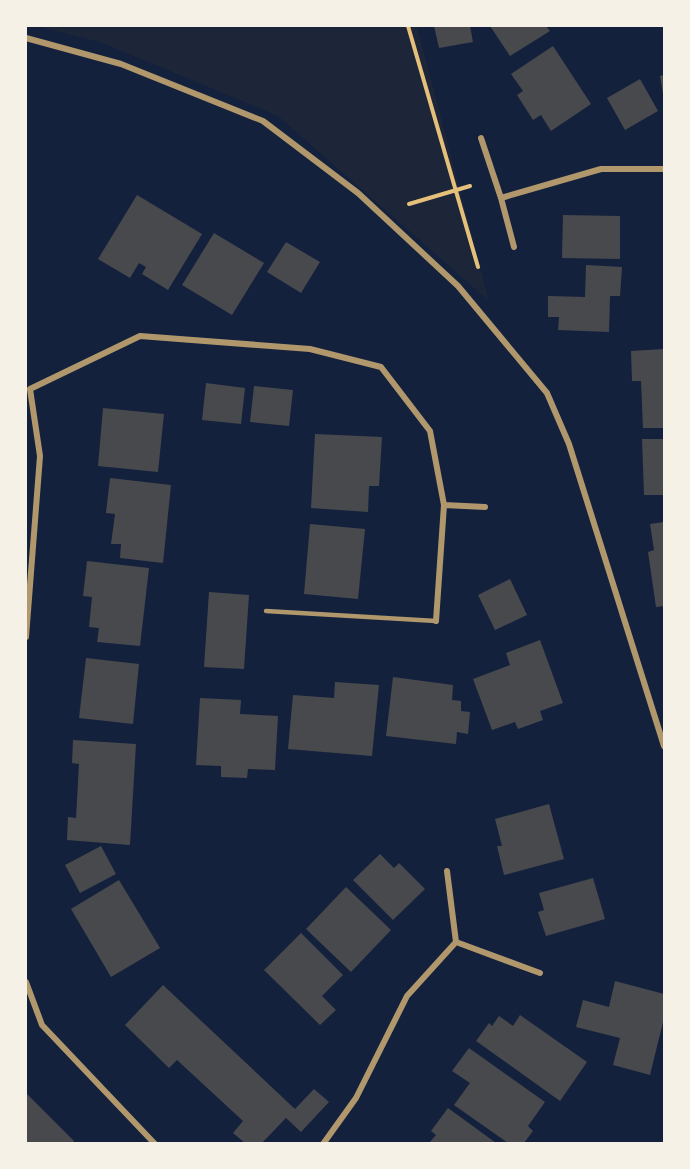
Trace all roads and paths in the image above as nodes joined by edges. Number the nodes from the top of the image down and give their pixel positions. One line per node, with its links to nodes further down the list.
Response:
1 (408, 26): 6 (path)
2 (26, 38): 8 (street)
3 (481, 138): 5 (street)
4 (664, 169): 7 (street)
5 (495, 179): 6 (path); 7 (street)
6 (456, 190): 8 (path); 10 (path)
7 (501, 198): 9 (street)
8 (379, 212): 17 (street)
9 (514, 247)
10 (480, 274)
11 (28, 388): 12 (street); 16 (street)
12 (444, 505): 13 (street); 15 (street)
13 (485, 507)
14 (266, 610): 15 (lane)
15 (436, 621)
16 (26, 637)
17 (664, 746)
18 (447, 871): 19 (street)
19 (456, 942): 20 (street); 24 (street)
20 (540, 972)
21 (26, 982): 22 (street)
22 (146, 1141): 23 (street)
23 (155, 1143)
24 (323, 1143)

